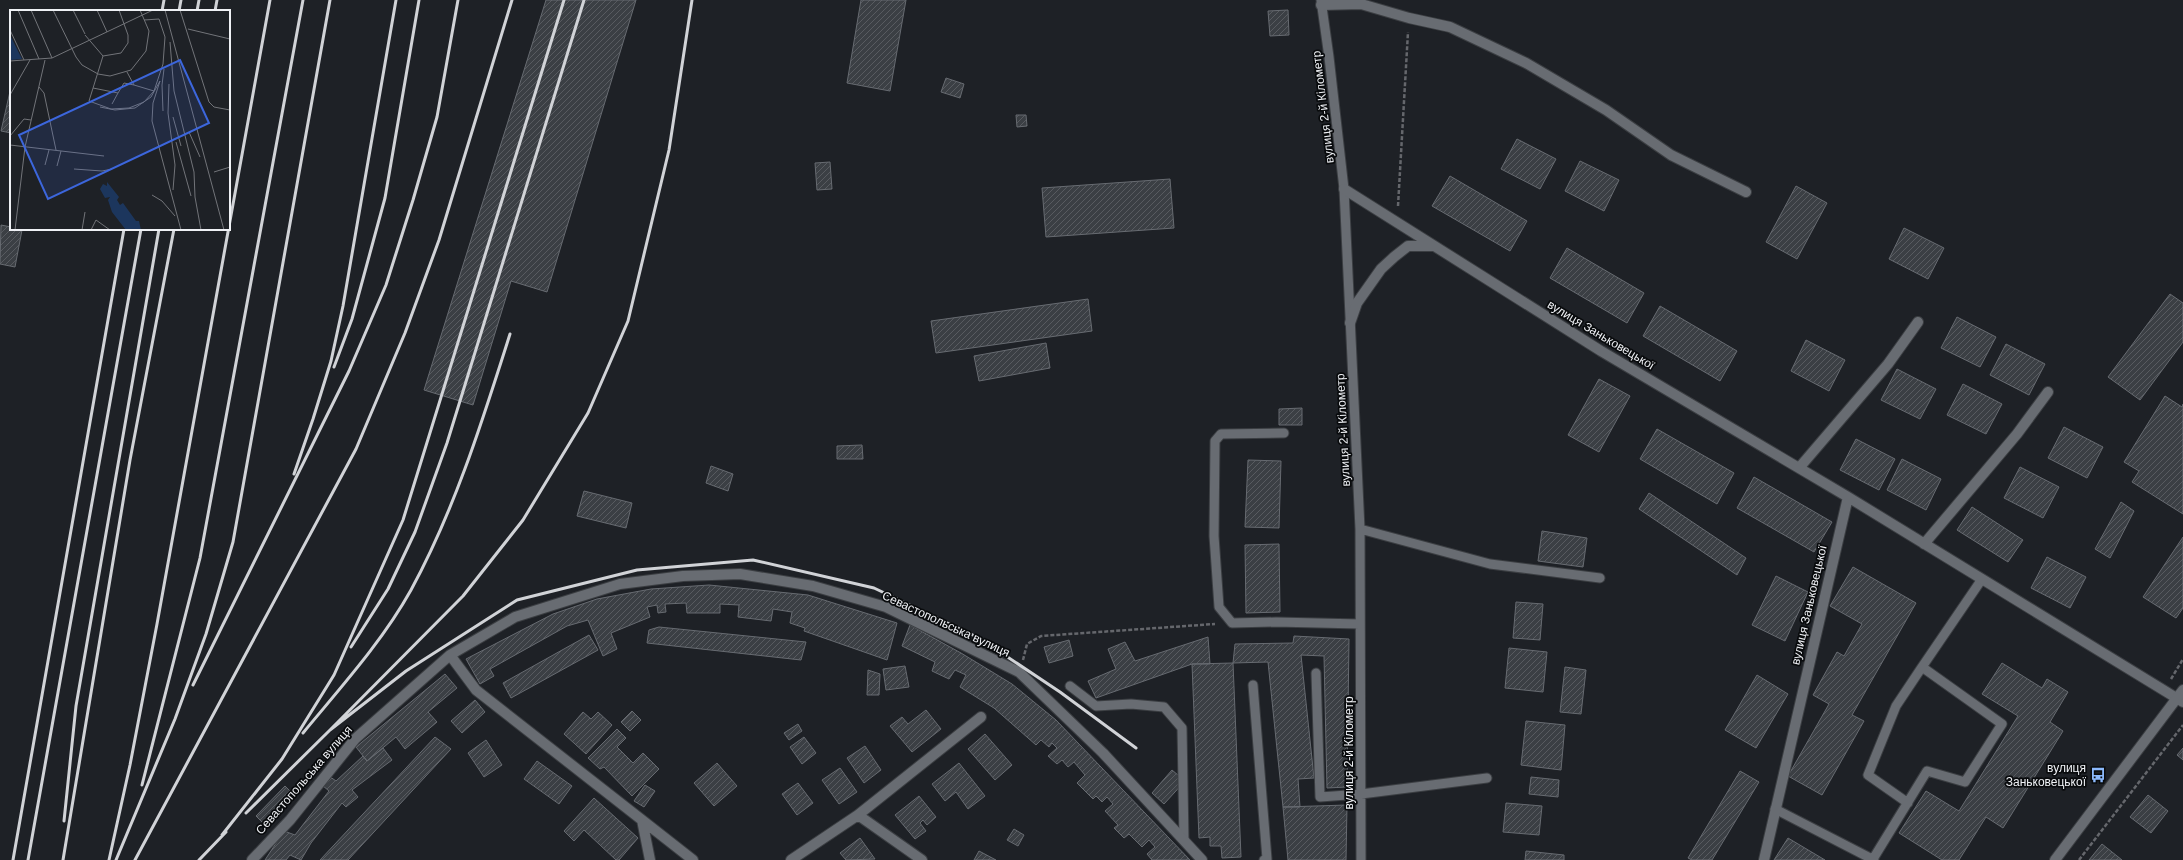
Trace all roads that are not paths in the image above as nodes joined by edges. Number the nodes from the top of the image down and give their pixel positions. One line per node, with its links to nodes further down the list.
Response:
1 (1363, 2): 2 (street); 4 (street)
2 (1321, 3): 3 (lane, вулиця 2-й Кілометр)
3 (1344, 189): 5 (street, вулиця Заньковецької); 7 (lane, вулиця 2-й Кілометр)
4 (1746, 192)
5 (1433, 246): 7 (street); 10 (street, вулиця Заньковецької)
6 (1918, 322): 10 (street)
7 (1350, 323): 12 (lane, вулиця 2-й Кілометр)
8 (2048, 392): 13 (street)
9 (1284, 433): 16 (lane)
10 (1799, 468): 11 (street, вулиця Заньковецької)
11 (1848, 497): 13 (street, вулиця Заньковецької); 27 (street, вулиця Заньковецької)
12 (1360, 529): 14 (lane); 16 (lane, вулиця 2-й Кілометр)
13 (1924, 544): 15 (street, вулиця Заньковецької)
14 (1600, 578)
15 (1982, 579): 18 (lane); 22 (street, вулиця Заньковецької)
16 (1360, 624): 25 (lane, вулиця 2-й Кілометр)
17 (450, 655): 29 (street); 30 (street, Севастопольська вулиця); 31 (street, Севастопольська вулиця)
18 (1922, 667): 26 (lane); 26 (lane)
19 (1316, 673): 25 (lane)
20 (1253, 685): 37 (lane)
21 (1070, 686): 30 (lane)
22 (2181, 697): 41 (street)
23 (981, 717): 28 (street)
24 (1487, 778): 25 (lane)
25 (1361, 794): 38 (lane, вулиця 2-й Кілометр)
26 (1908, 803): 40 (lane)
27 (1776, 809): 39 (street, вулиця Заньковецької); 40 (lane)
28 (858, 815): 34 (street); 35 (street)
29 (642, 820): 32 (street); 33 (street)
30 (1184, 840): 36 (street, Севастопольська вулиця)
31 (252, 860)
32 (650, 860)
33 (693, 860)
34 (791, 860)
35 (922, 860)
36 (1202, 860)
37 (1267, 860)
38 (1361, 860)
39 (1764, 860)
40 (1874, 860)
41 (2055, 860)

